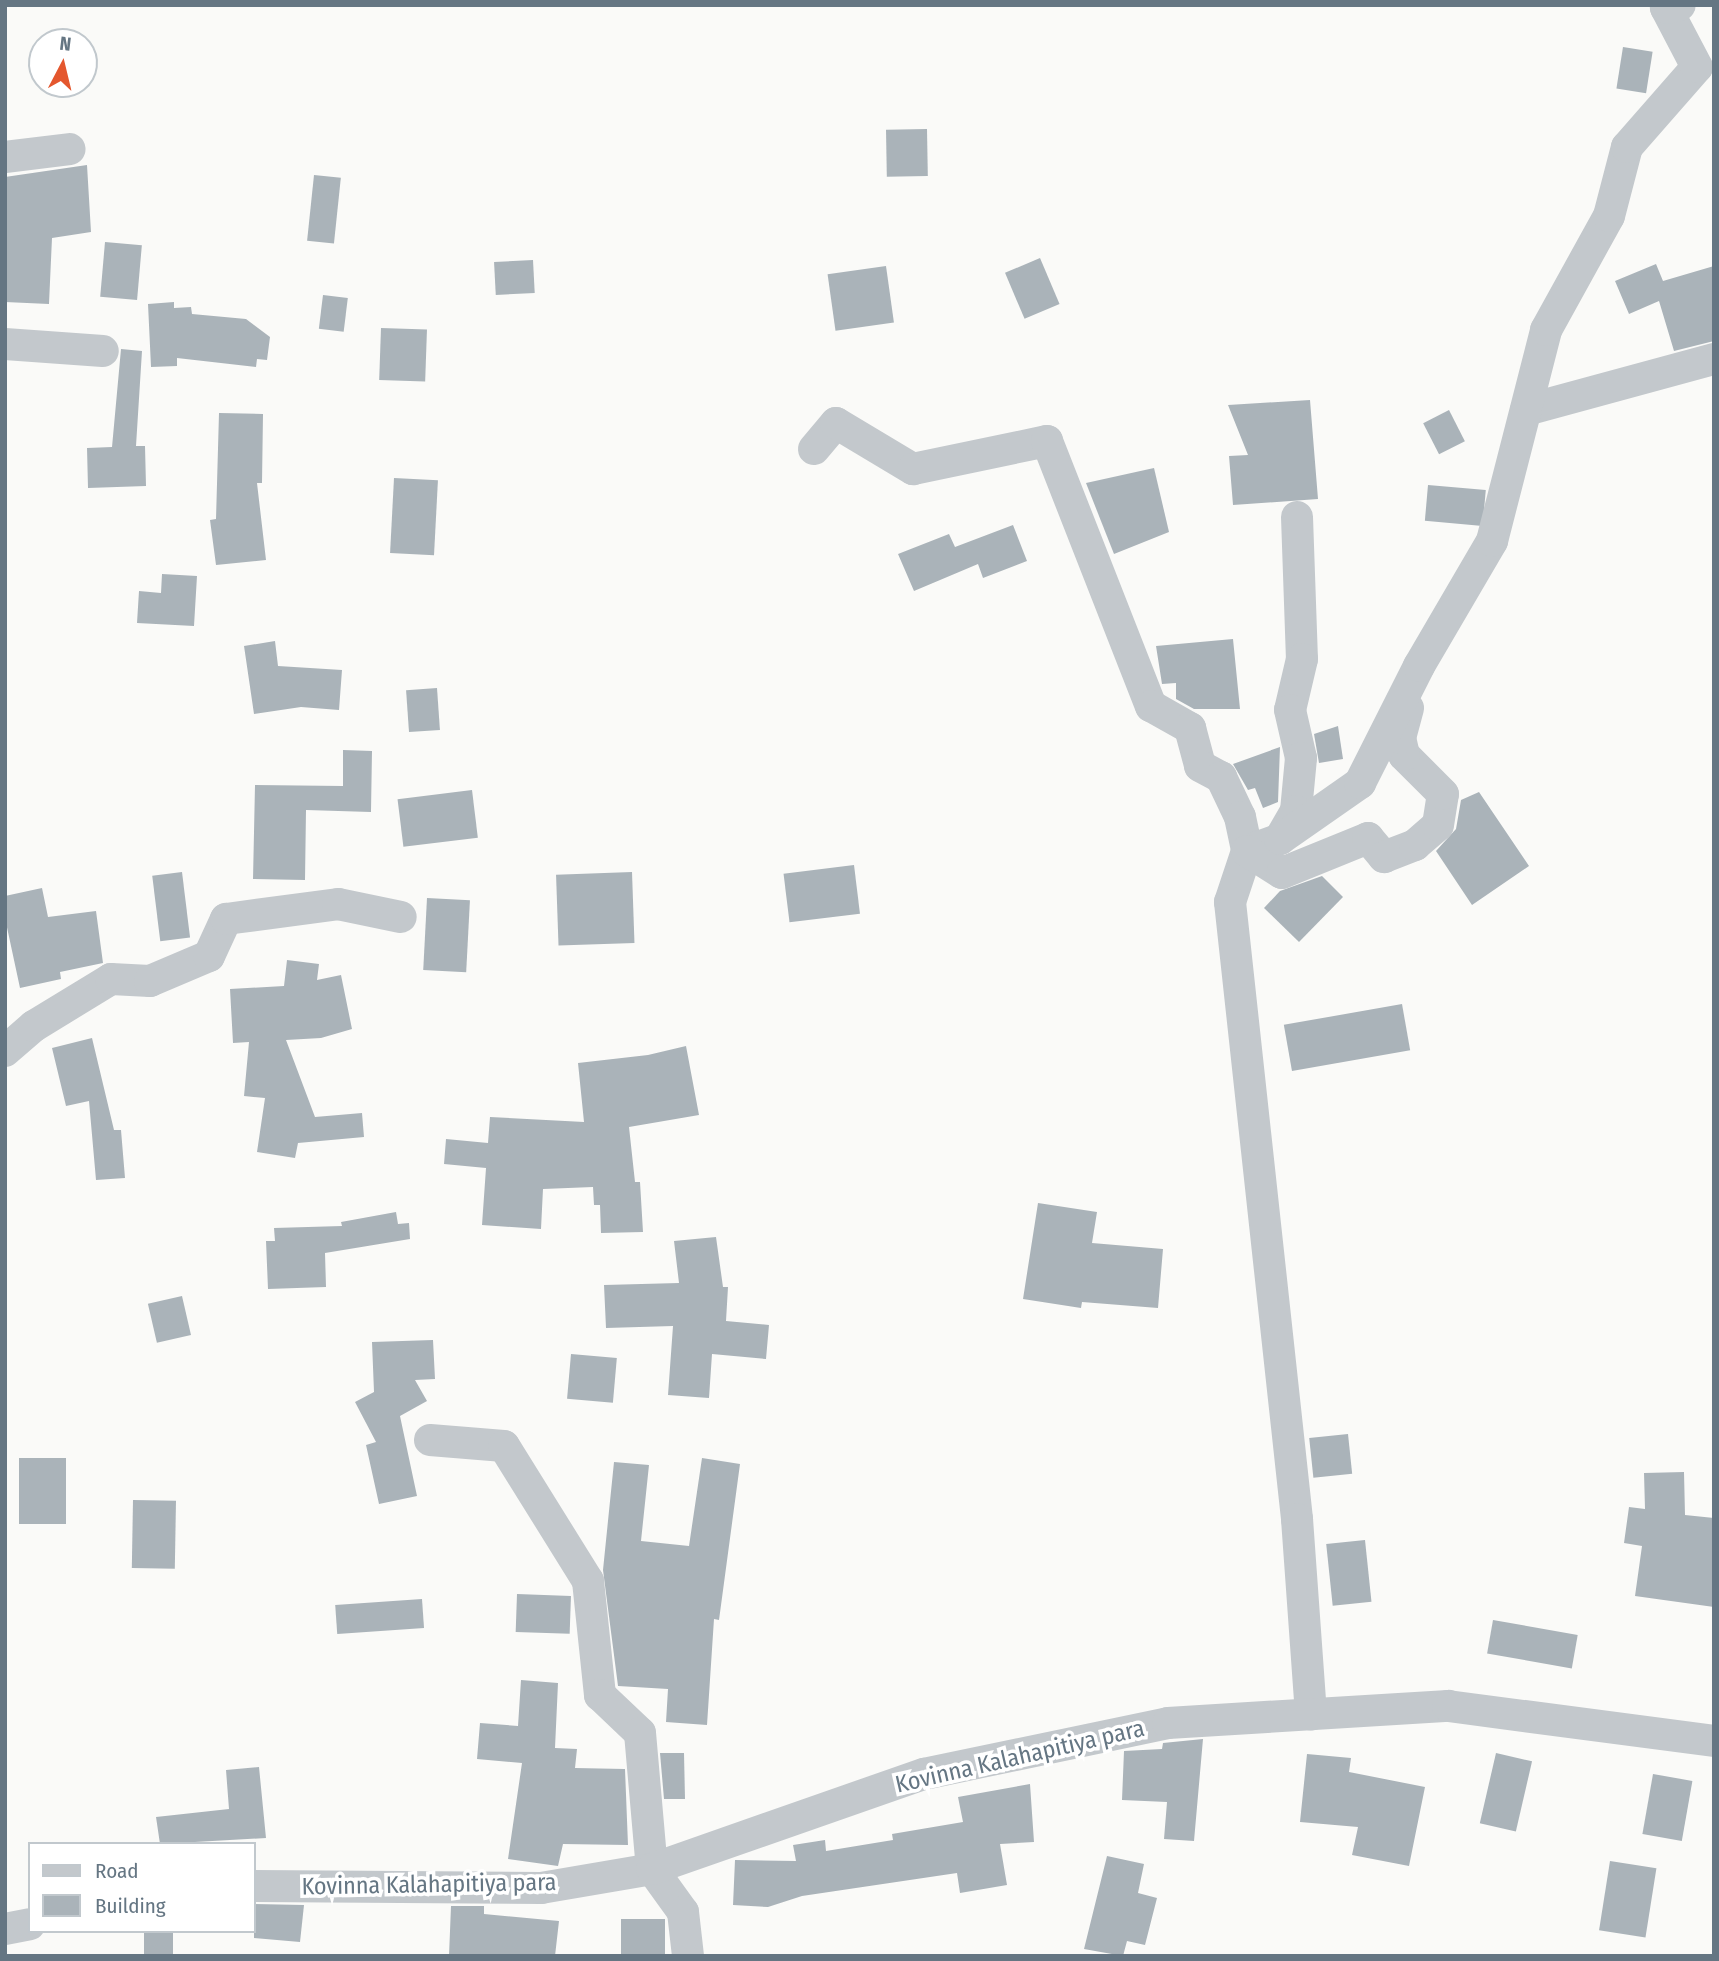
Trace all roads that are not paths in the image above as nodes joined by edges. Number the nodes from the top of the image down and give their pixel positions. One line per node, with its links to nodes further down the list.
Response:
1 (1680, 5): 7 (street)
2 (70, 149): 3 (street)
3 (5, 157)
4 (5, 344): 5 (street)
5 (103, 351)
6 (1714, 359): 7 (street)
7 (1526, 410): 10 (street)
8 (814, 449): 12 (street)
9 (1297, 517): 11 (street)
10 (1419, 666): 11 (street); 12 (street)
11 (1280, 839): 12 (street)
12 (1247, 851): 16 (street)
13 (401, 917): 14 (street)
14 (5, 1051)
15 (430, 1440): 18 (street)
16 (1311, 1714): 17 (street, Kovinna Kalahapitiya para); 18 (street, Kovinna Kalahapitiya para)
17 (1714, 1741)
18 (652, 1868): 19 (street, Kovinna Kalahapitiya para); 22 (street)
19 (256, 1886)
20 (28, 1924): 21 (street)
21 (5, 1929)
22 (688, 1956)

